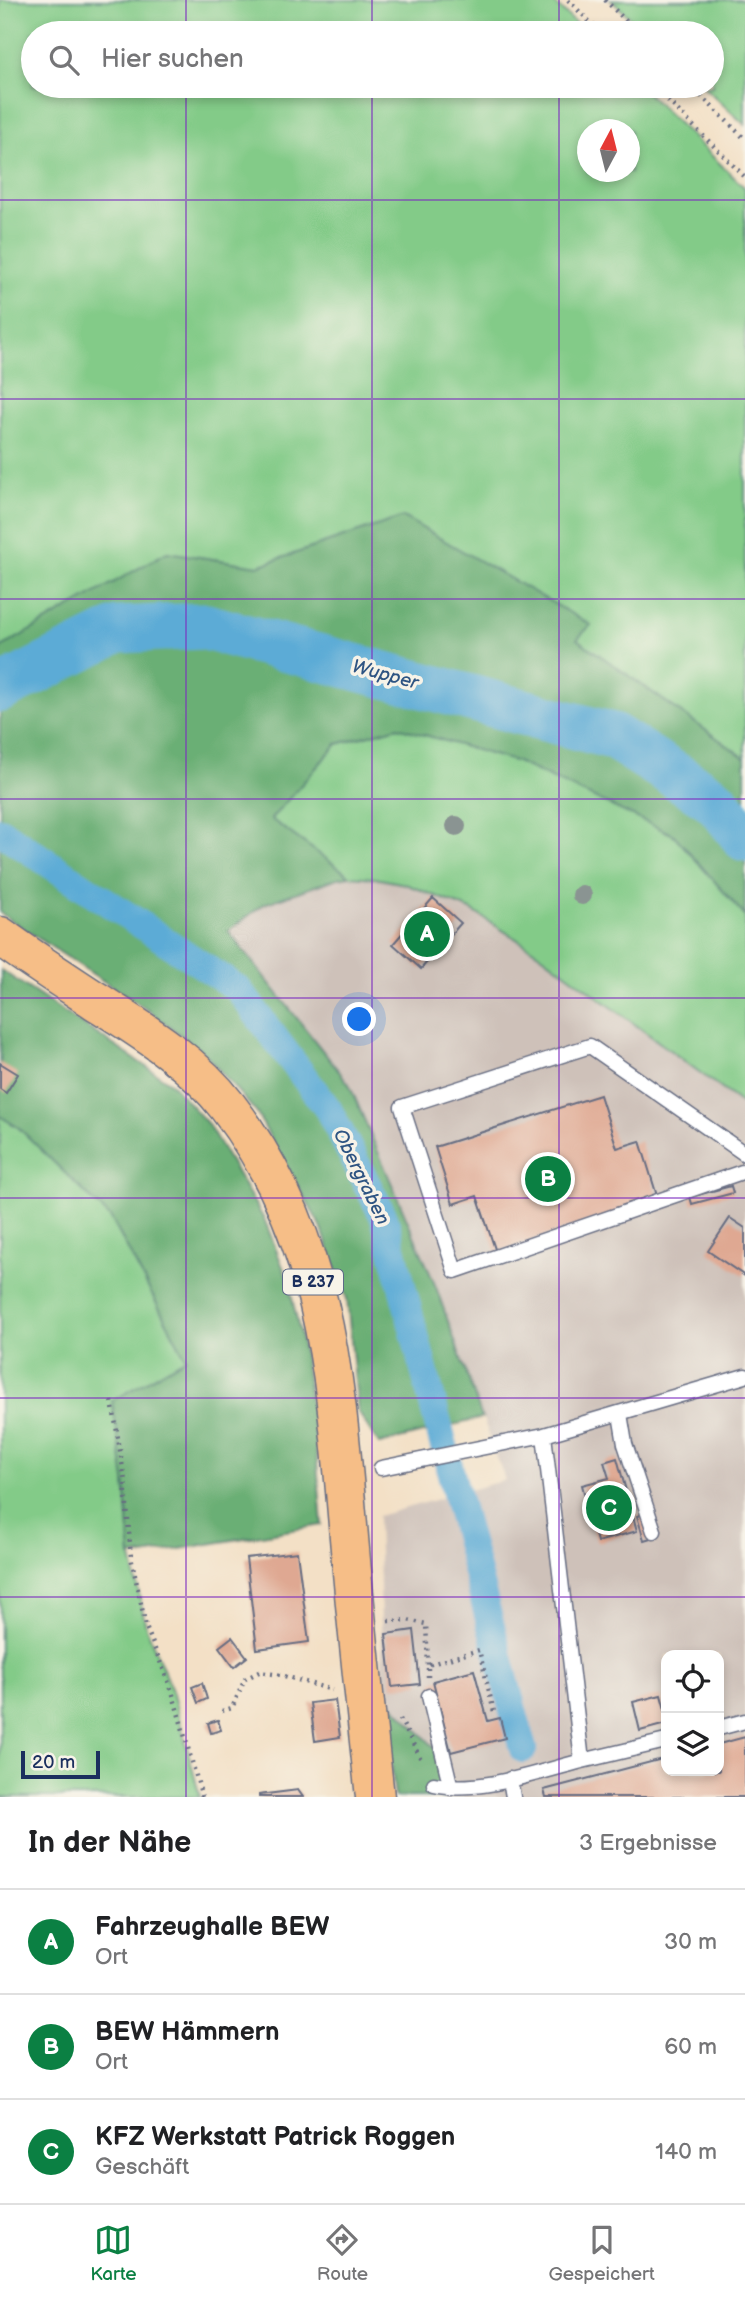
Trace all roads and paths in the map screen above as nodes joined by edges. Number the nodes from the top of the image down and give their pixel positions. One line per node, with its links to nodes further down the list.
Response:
1 (568, 0): 3 (path)
2 (605, 0): 4 (path)
3 (589, 21)
4 (626, 21)
5 (665, 98): 8 (path)
6 (703, 98): 7 (path)
7 (745, 139)
8 (745, 177)
9 (0, 936): 18 (main road, B 237)
10 (745, 1154): 11 (lane)
11 (745, 1171)
12 (745, 1376): 14 (lane)
13 (112, 1401): 32 (path)
14 (620, 1414): 15 (lane); 17 (lane)
15 (544, 1435): 16 (lane); 28 (lane)
16 (381, 1468)
17 (654, 1531)
18 (357, 1622): 19 (path); 33 (main road, B 237)
19 (428, 1665): 21 (path); 23 (path)
20 (342, 1692): 22 (path)
21 (429, 1696): 31 (lane)
22 (222, 1711)
23 (494, 1712)
24 (398, 1714): 30 (path)
25 (745, 1721): 26 (lane)
26 (724, 1727)
27 (661, 1742): 28 (lane)
28 (582, 1761): 29 (lane)
29 (510, 1779): 31 (lane); 34 (lane)
30 (434, 1784): 31 (lane)
31 (451, 1788)
32 (202, 1797)
33 (375, 1797)
34 (513, 1797)

